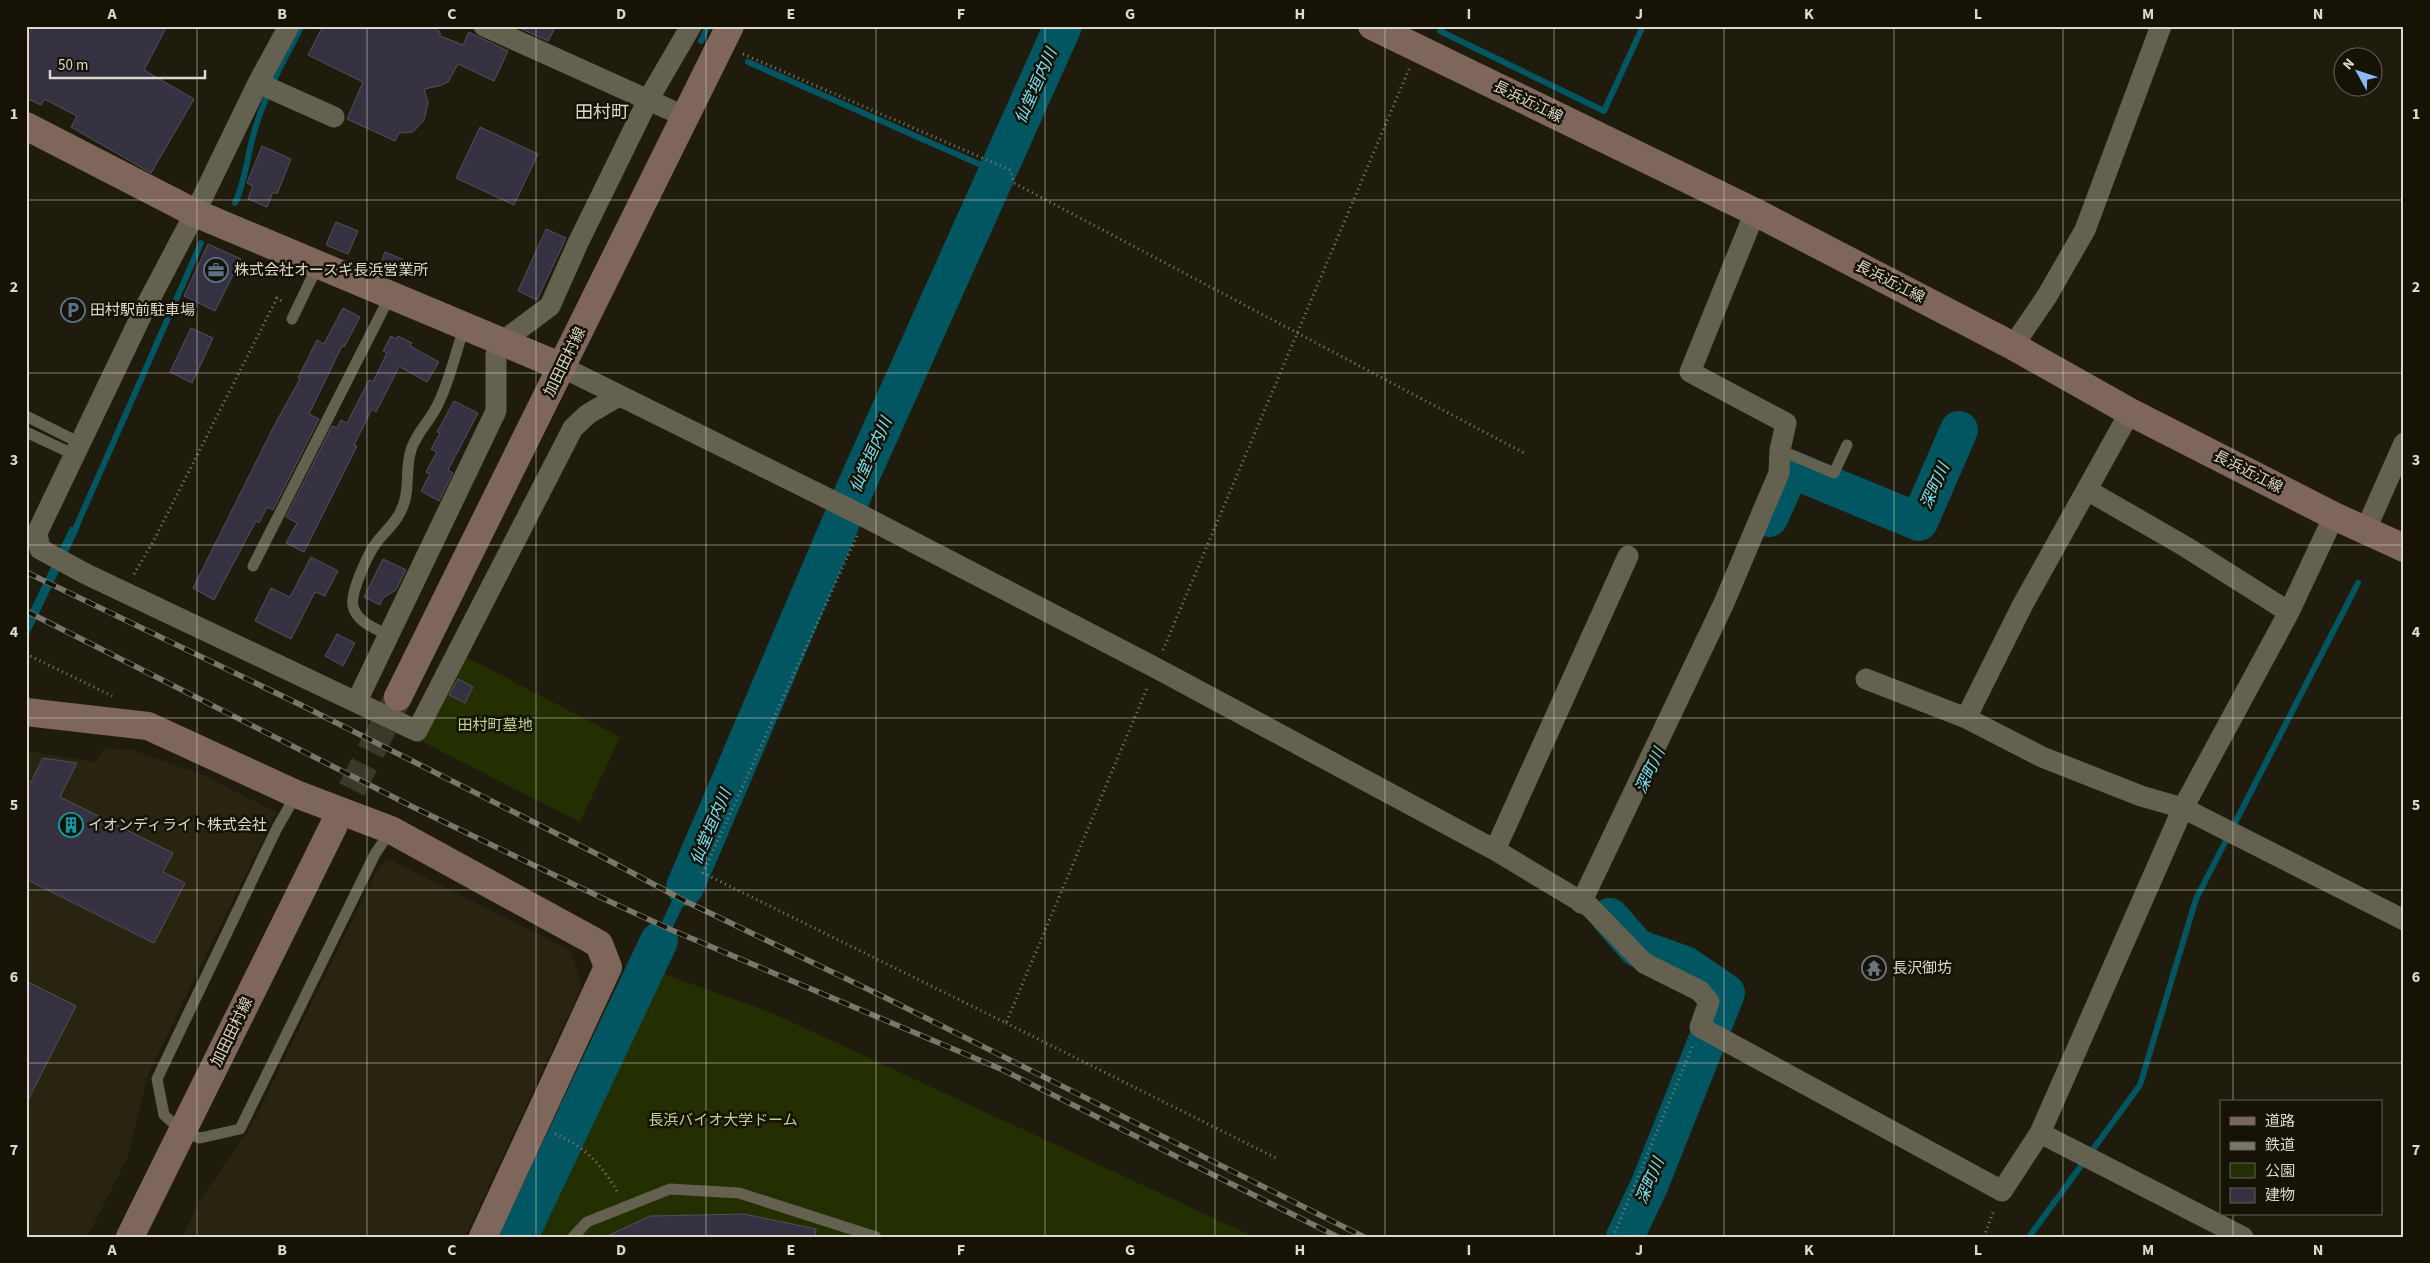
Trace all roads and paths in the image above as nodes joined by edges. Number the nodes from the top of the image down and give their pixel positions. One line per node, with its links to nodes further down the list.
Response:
1 (290, 26): 8 (street)
2 (484, 26): 9 (street)
3 (691, 26): 9 (street)
4 (1372, 26): 7 (main road, 長浜近江線)
5 (2161, 26): 22 (street)
6 (726, 35): 11 (main road, 加田田村線); 20 (path)
7 (1418, 48): 13 (main road, 長浜近江線); 20 (path)
8 (267, 87): 10 (street); 14 (street)
9 (648, 100): 11 (street); 21 (street)
10 (334, 117)
11 (686, 117): 23 (main road, 加田田村線)
12 (26, 126): 14 (main road)
13 (1755, 212): 22 (main road, 長浜近江線); 31 (street)
14 (195, 213): 15 (main road); 30 (street)
15 (318, 266): 17 (main road); 18 (lane)
16 (287, 295): 40 (path)
17 (391, 295): 19 (main road); 39 (lane)
18 (292, 319)
19 (465, 325): 21 (main road); 42 (lane)
20 (1297, 333): 32 (path); 44 (path)
21 (503, 341): 23 (main road); 42 (street)
22 (2012, 346): 25 (main road, 長浜近江線)
23 (562, 367): 24 (street); 46 (main road, 加田田村線)
24 (619, 396): 34 (street); 48 (street)
25 (2130, 412): 33 (street); 35 (main road, 長浜近江線)
26 (26, 416): 30 (lane)
27 (26, 432): 30 (lane)
28 (2404, 443): 36 (street)
29 (1847, 445): 31 (lane)
30 (78, 449): 48 (street)
31 (1780, 450): 56 (street)
32 (1524, 453)
33 (2086, 490): 41 (street); 50 (street)
34 (863, 516): 44 (street); 58 (path)
35 (2334, 516): 36 (main road, 長浜近江線); 41 (street)
36 (2366, 529): 37 (main road, 長浜近江線)
37 (2404, 548)
38 (1628, 556): 55 (street)
39 (253, 566)
40 (132, 577)
41 (2289, 612): 52 (street)
42 (390, 636): 48 (street)
43 (26, 654): 47 (path)
44 (1156, 668): 55 (street); 58 (path)
45 (1866, 679): 50 (street)
46 (398, 697)
47 (115, 698)
48 (357, 701)
49 (26, 712): 51 (main road)
50 (1966, 718): 52 (street)
51 (296, 794): 54 (main road); 60 (lane)
52 (2183, 808): 57 (street); 61 (street)
53 (334, 827): 60 (main road, 加田田村線)
54 (391, 830): 60 (lane); 67 (main road)
55 (1495, 850): 56 (street)
56 (1582, 903): 59 (street)
57 (2404, 920)
58 (1006, 1023): 63 (path)
59 (1700, 1028): 64 (street); 70 (path)
60 (182, 1131): 66 (main road, 加田田村線)
61 (2040, 1133): 64 (street); 72 (street)
62 (571, 1140): 65 (path)
63 (1276, 1158)
64 (2002, 1191): 71 (path)
65 (626, 1206): 68 (lane); 69 (lane)
66 (130, 1237)
67 (483, 1237)
68 (573, 1237)
69 (876, 1237)
70 (1613, 1237)
71 (1984, 1237)
72 (2243, 1237)

